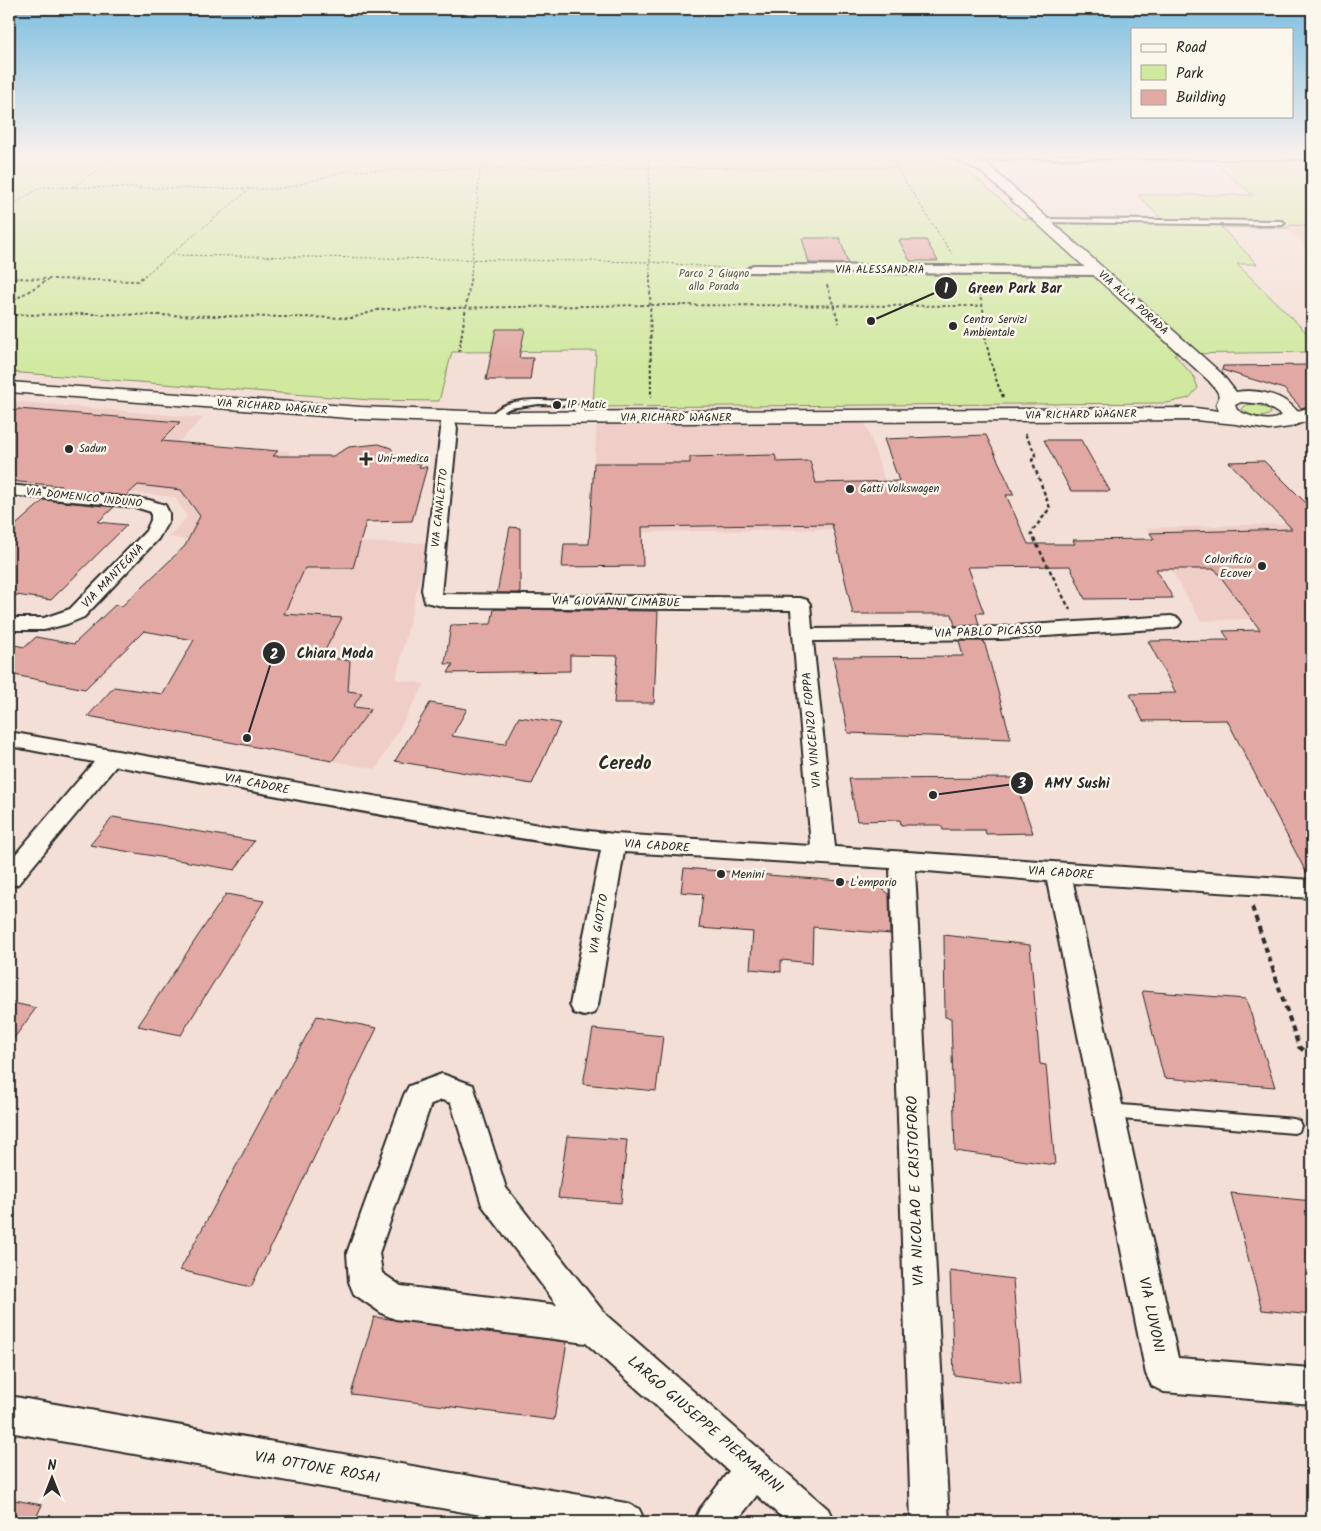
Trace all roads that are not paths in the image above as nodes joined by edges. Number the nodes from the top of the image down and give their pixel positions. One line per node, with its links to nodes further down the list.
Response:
1 (1048, 226): 3 (street, VIA ALLA PORADA)
2 (753, 269): 3 (street, VIA ALESSANDRIA)
3 (1097, 271): 4 (street, VIA ALLA PORADA)
4 (1215, 377): 6 (street, VIA ALLA PORADA); 7 (street, VIA ALLA PORADA)
5 (9, 387): 10 (street, VIA RICHARD WAGNER)
6 (1269, 400): 7 (street); 8 (street); 11 (street)
7 (1230, 408): 10 (street, VIA RICHARD WAGNER); 11 (street)
8 (1312, 409)
9 (1312, 413): 11 (street)
10 (448, 417): 14 (street, VIA CANALETTO)
11 (1287, 421)
12 (9, 490): 13 (street, VIA DOMENICO INDUNO)
13 (159, 509): 17 (street, VIA MANTEGNA)
14 (432, 598): 15 (street, VIA GIOVANNI CIMABUE)
15 (800, 604): 18 (street, VIA VINCENZO FOPPA)
16 (1172, 622): 18 (street, VIA PABLO PICASSO)
17 (9, 624)
18 (803, 635): 22 (street, VIA VINCENZO FOPPA)
19 (9, 739): 20 (street, VIA CADORE)
20 (111, 757): 21 (street, VIA CADORE); 25 (street)
21 (614, 843): 22 (street, VIA CADORE); 27 (street, VIA GIOTTO)
22 (824, 856): 23 (street, VIA CADORE)
23 (902, 860): 24 (street, VIA CADORE); 37 (street, VIA NICOLAO E CRISTOFORO)
24 (1058, 873): 26 (street, VIA CADORE); 28 (street, VIA LUVONI)
25 (9, 878)
26 (1312, 889)
27 (584, 1005)
28 (1107, 1111): 29 (lane); 31 (street, VIA LUVONI)
29 (1294, 1126)
30 (594, 1327): 30 (street, LARGO GIUSEPPE PIERMARINI); 33 (street, LARGO GIUSEPPE PIERMARINI)
31 (1312, 1386)
32 (9, 1414): 34 (street, VIA OTTONE ROSAI)
33 (754, 1468): 35 (street); 36 (street, LARGO GIUSEPPE PIERMARINI)
34 (626, 1522)
35 (713, 1522)
36 (815, 1522)
37 (930, 1522)

